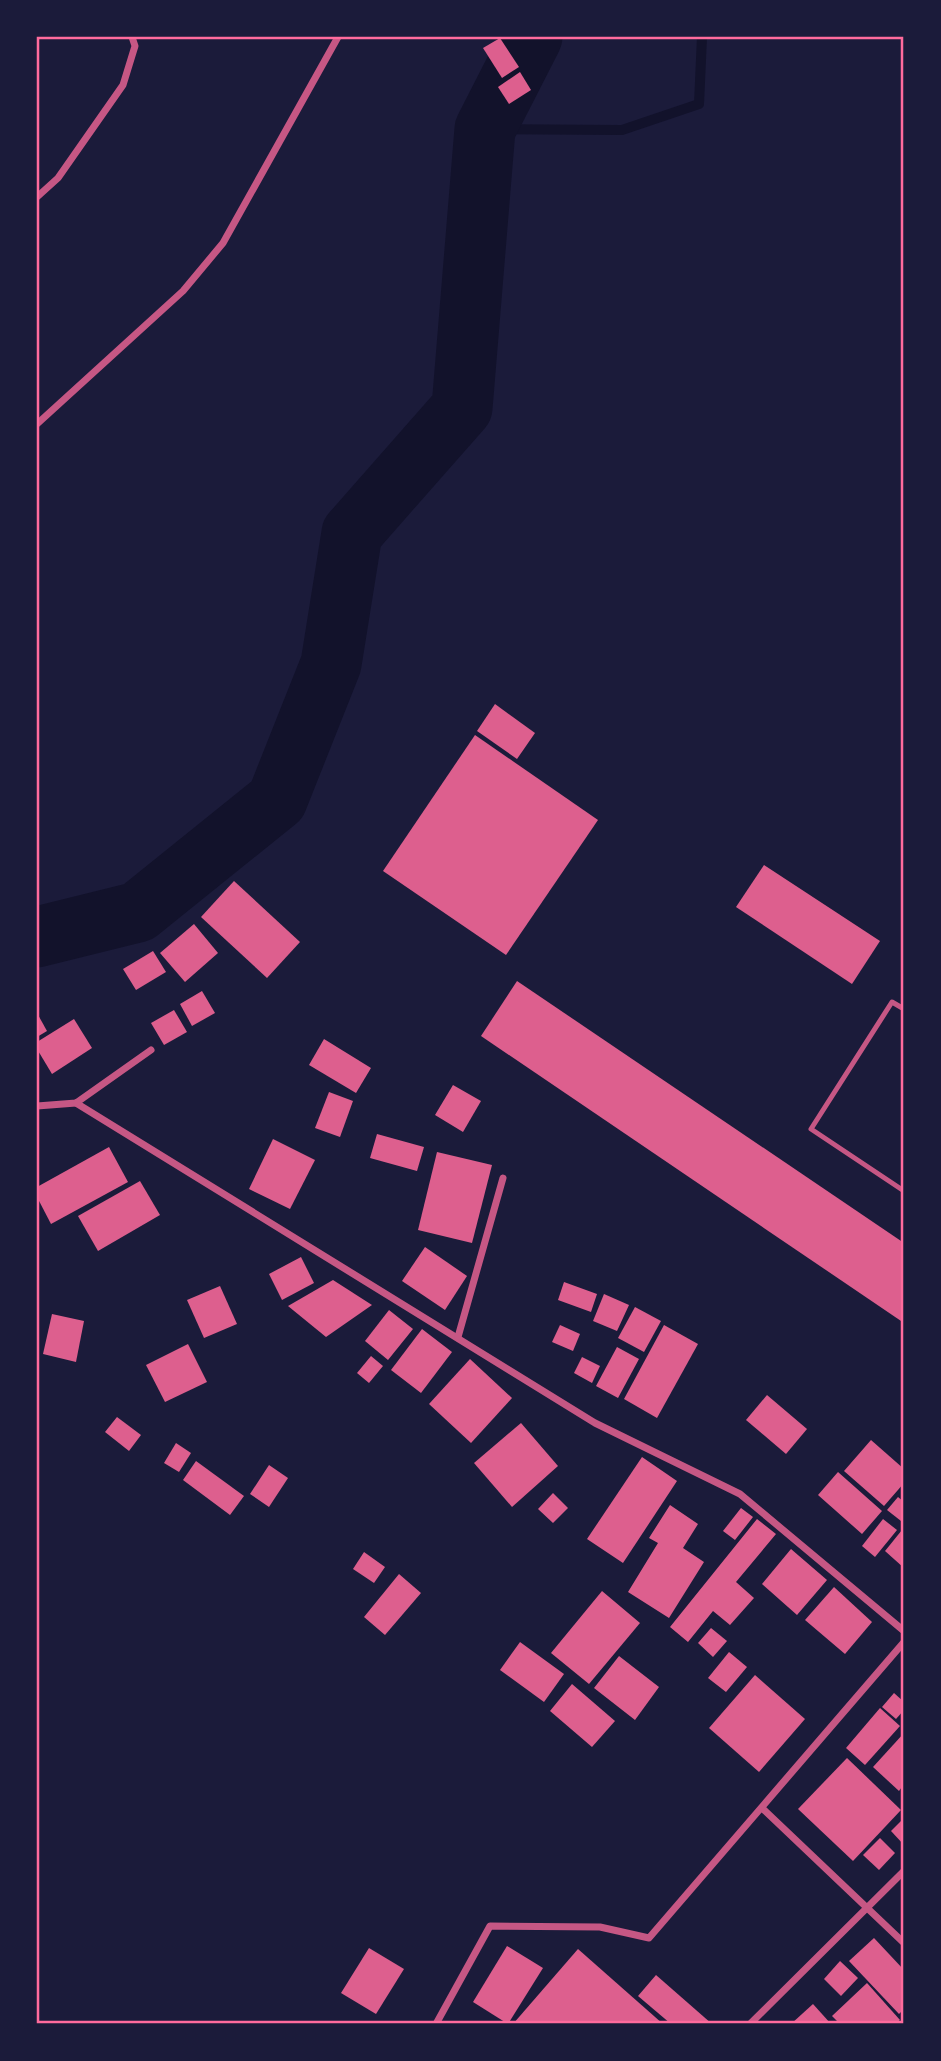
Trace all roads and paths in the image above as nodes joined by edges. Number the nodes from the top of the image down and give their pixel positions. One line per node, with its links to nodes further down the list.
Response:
1 (132, 37): 3 (street)
2 (338, 37): 4 (street)
3 (37, 197)
4 (37, 424)
5 (904, 1009): 10 (lane)
6 (151, 1050): 7 (street)
7 (76, 1103): 8 (street); 11 (street)
8 (37, 1106)
9 (503, 1178): 11 (street)
10 (904, 1191)
11 (458, 1337): 12 (street)
12 (904, 1631)
13 (904, 1642): 14 (street)
14 (762, 1808): 16 (street); 18 (street)
15 (904, 1871): 16 (street)
16 (868, 1909): 17 (street); 19 (street)
17 (904, 1943)
18 (436, 2024)
19 (750, 2024)

